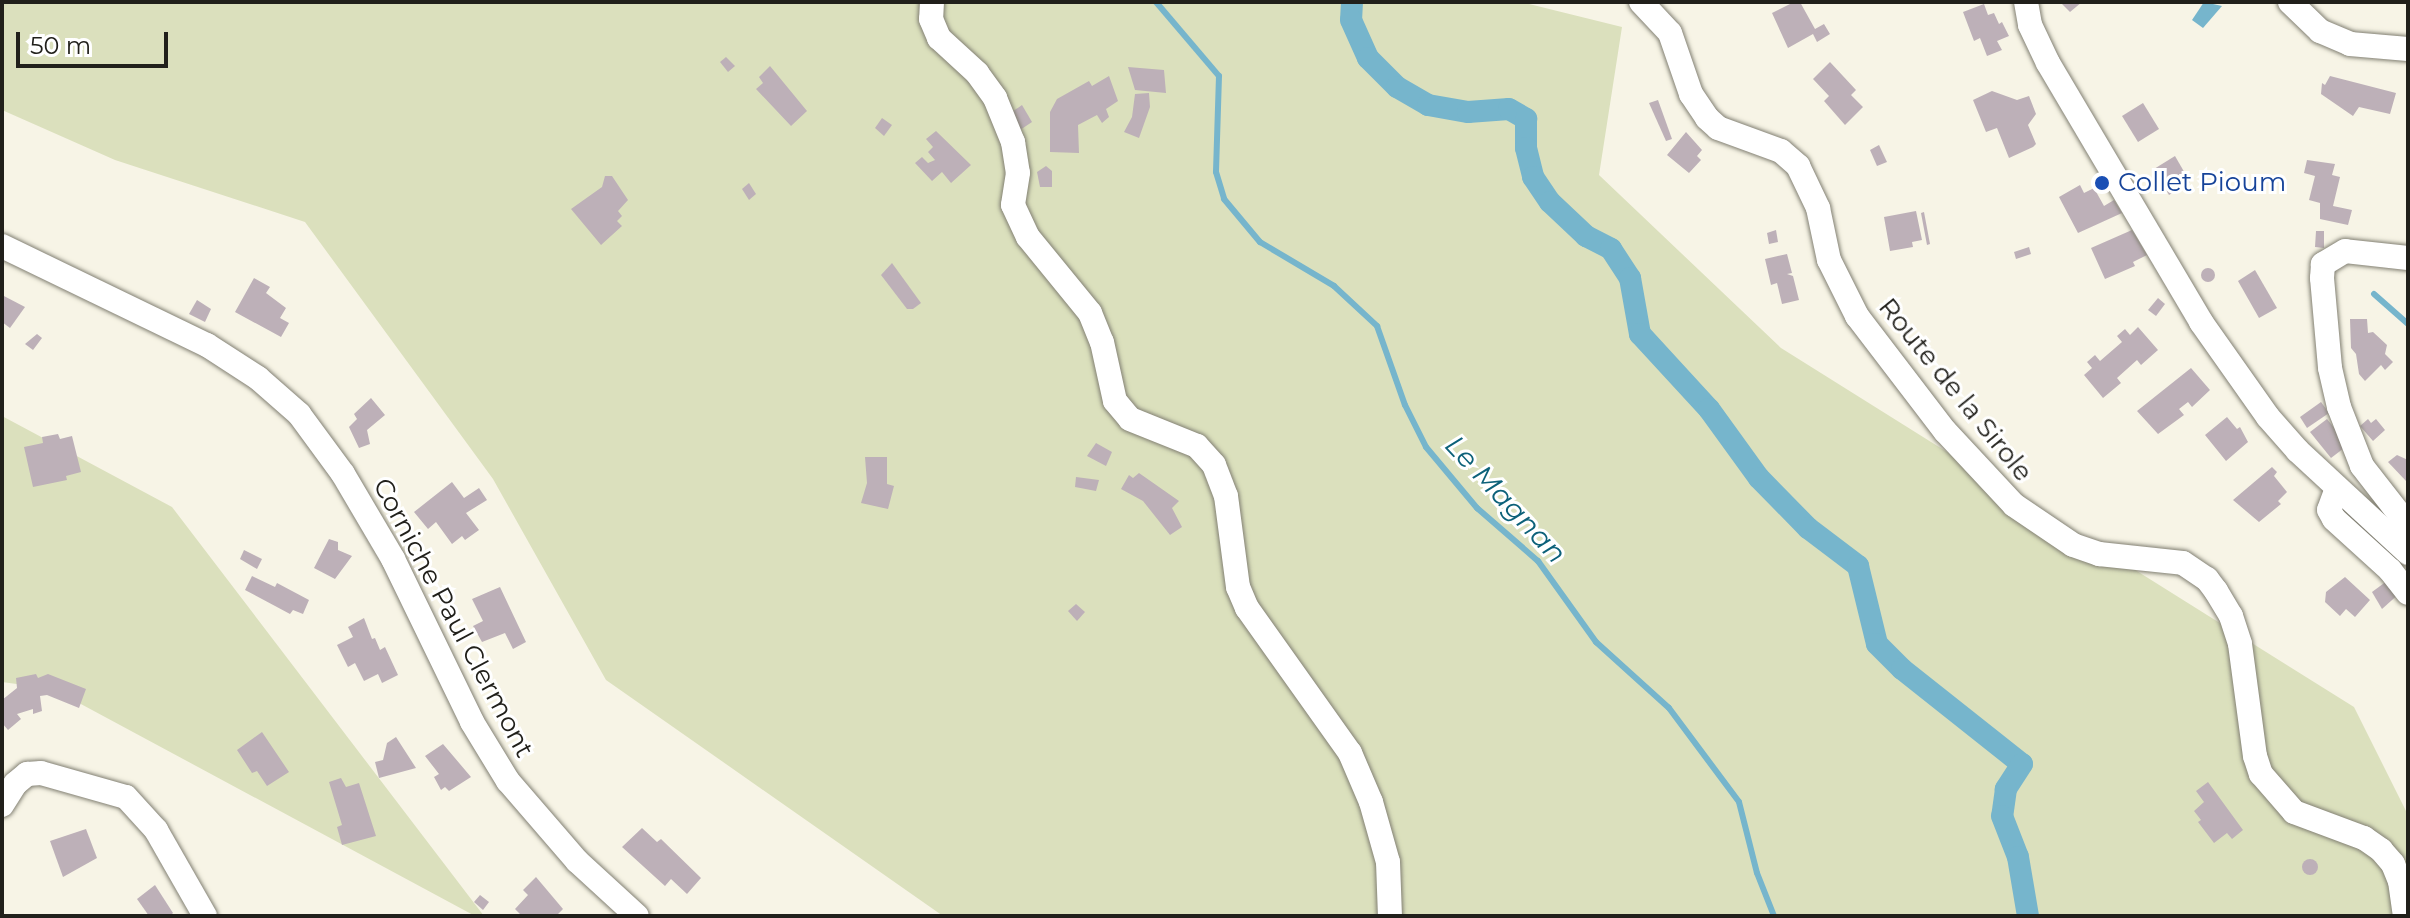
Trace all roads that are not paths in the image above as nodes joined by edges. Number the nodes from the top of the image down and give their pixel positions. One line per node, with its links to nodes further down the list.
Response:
1 (932, 2): 15 (street)
2 (1641, 2): 16 (street, Route de la Sirole)
3 (2026, 2): 8 (street)
4 (2290, 2): 5 (street)
5 (2408, 49)
6 (2, 246): 14 (street, Corniche Paul Clermont)
7 (2408, 258): 9 (street)
8 (2337, 488): 10 (street); 11 (street)
9 (2408, 525)
10 (2408, 553)
11 (2408, 593)
12 (2, 805): 13 (street)
13 (205, 916)
14 (637, 916)
15 (1390, 916)
16 (2405, 916)

